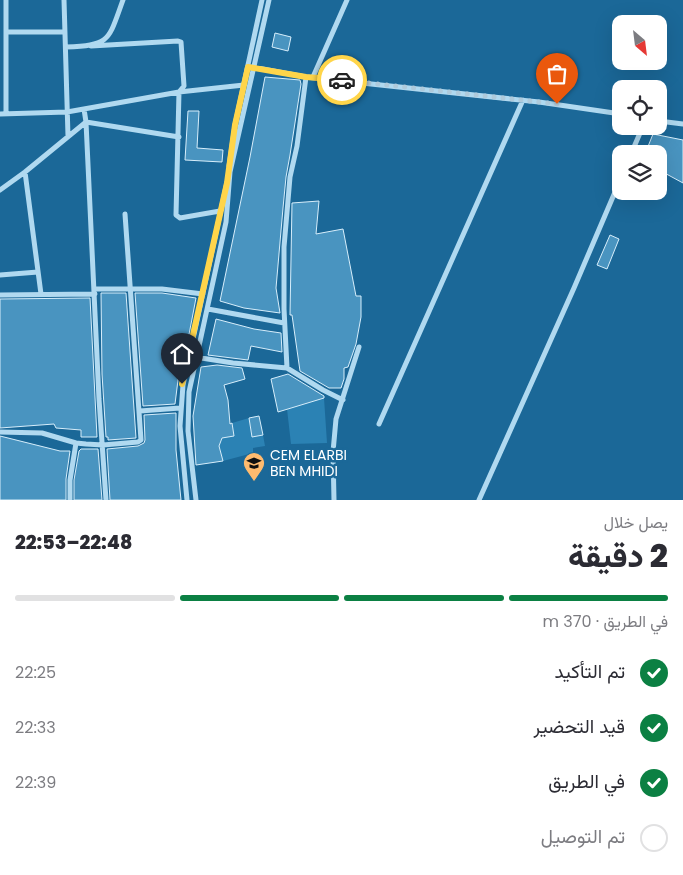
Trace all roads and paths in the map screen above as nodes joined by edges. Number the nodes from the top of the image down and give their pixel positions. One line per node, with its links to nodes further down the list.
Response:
1 (6, 0): 7 (street)
2 (64, 0): 8 (street)
3 (123, 0): 9 (street)
4 (262, 0): 13 (street)
5 (269, 0): 14 (street)
6 (347, 0): 16 (street)
7 (6, 32): 8 (street); 12 (street)
8 (65, 32): 10 (street)
9 (92, 46): 10 (street); 18 (street)
10 (66, 47): 21 (street)
11 (0, 54): 12 (street)
12 (6, 54): 23 (street)
13 (248, 67): 14 (street); 17 (street)
14 (255, 68): 15 (street); 41 (street)
15 (306, 77): 16 (street); 42 (street)
16 (313, 77): 19 (street)
17 (244, 85): 18 (street); 32 (street)
18 (179, 92): 20 (street); 28 (street)
19 (523, 100): 22 (street); 50 (street)
20 (84, 109): 21 (street); 24 (street)
21 (67, 112): 23 (street); 27 (street)
22 (612, 113)
23 (2, 115)
24 (86, 122): 27 (street); 28 (street); 37 (street)
25 (667, 122): 26 (street)
26 (683, 124)
27 (68, 136): 29 (street)
28 (179, 137): 32 (street)
29 (25, 172): 30 (street); 34 (street)
30 (0, 190)
31 (612, 199): 59 (street)
32 (220, 212): 40 (street)
33 (124, 214): 36 (street)
34 (38, 272): 35 (street); 39 (street)
35 (0, 275)
36 (131, 288): 37 (street); 40 (street); 49 (street)
37 (95, 291): 39 (street); 53 (street)
38 (0, 294): 39 (street)
39 (41, 294)
40 (203, 294): 44 (street)
41 (208, 309): 42 (street); 45 (street)
42 (284, 323): 46 (street)
43 (359, 347): 47 (street)
44 (189, 356): 45 (street); 48 (street)
45 (197, 357): 46 (street); 57 (street)
46 (287, 368): 47 (street)
47 (342, 400): 58 (street)
48 (180, 408): 49 (street); 56 (street)
49 (140, 411): 53 (street)
50 (379, 424)
51 (0, 432): 52 (street)
52 (76, 443): 53 (street); 54 (street)
53 (103, 445): 55 (street)
54 (70, 500)
55 (106, 500)
56 (187, 500)
57 (196, 500)
58 (334, 500)
59 (479, 500)

